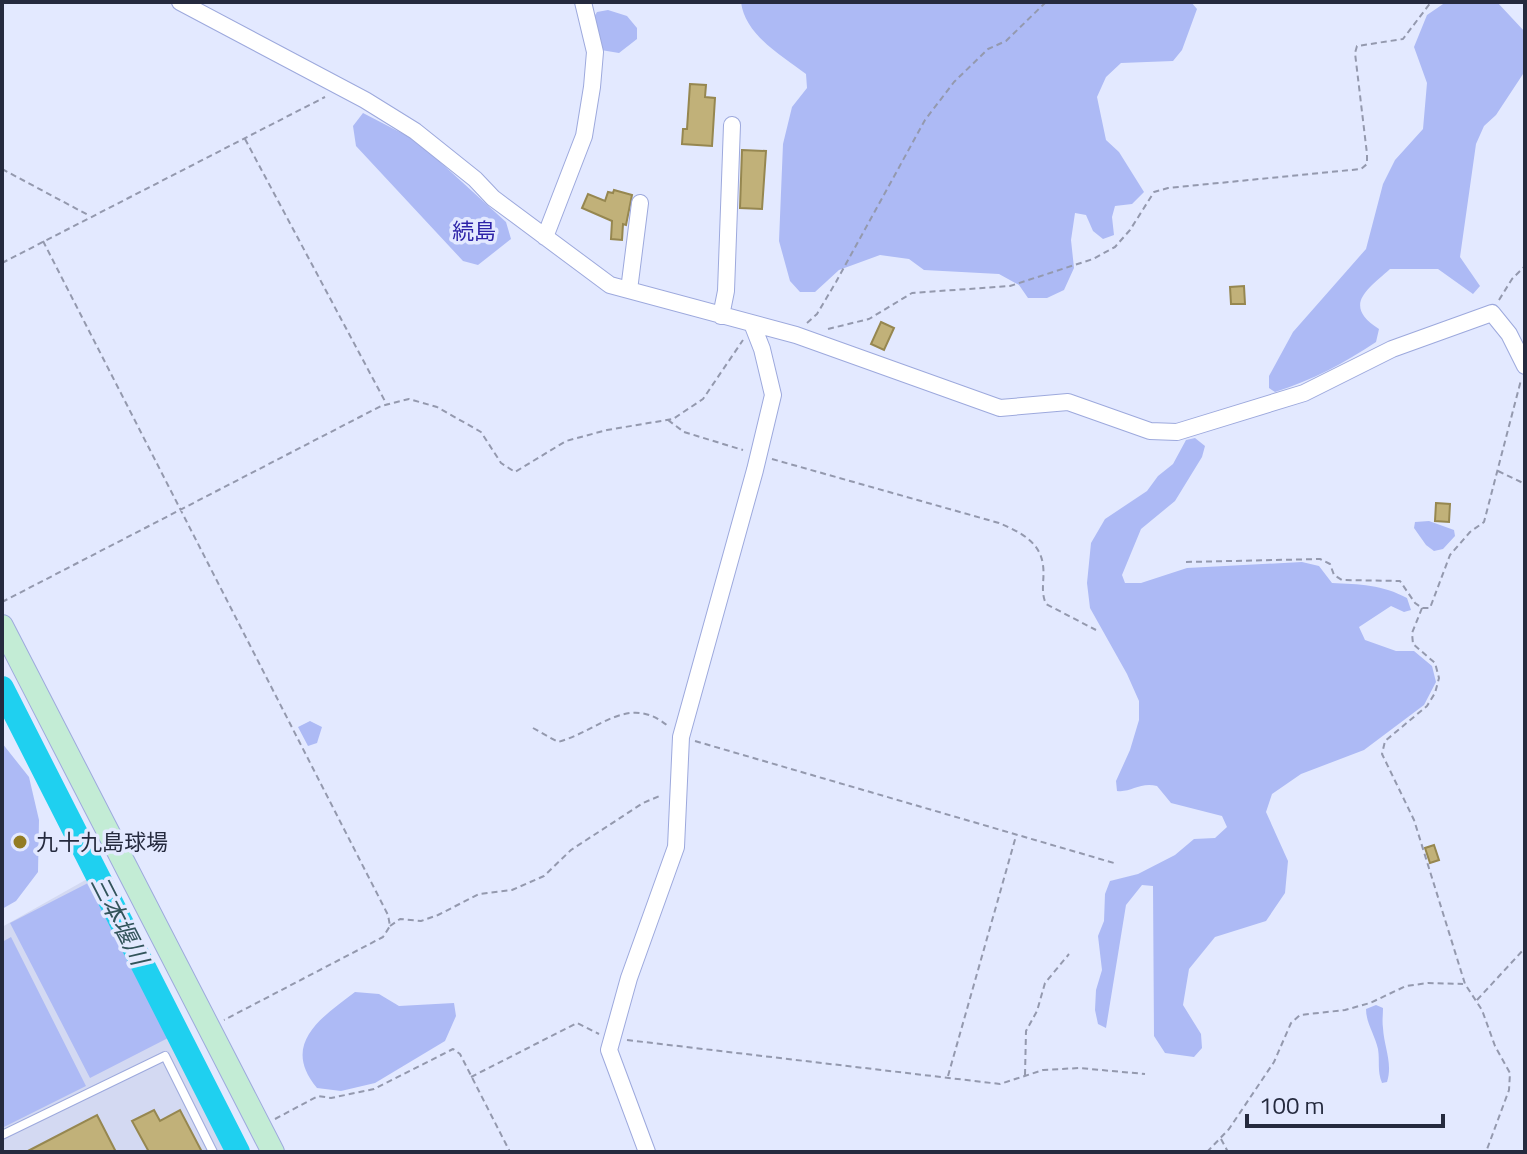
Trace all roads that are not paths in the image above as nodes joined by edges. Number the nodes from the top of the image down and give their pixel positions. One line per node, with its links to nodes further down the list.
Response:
1 (180, 2): 5 (street)
2 (583, 2): 5 (street)
3 (732, 125): 7 (street)
4 (640, 203): 6 (street)
5 (545, 237): 6 (street)
6 (629, 290): 7 (street)
7 (721, 316): 8 (street)
8 (753, 326): 9 (street); 14 (street)
9 (1525, 365)
10 (2, 626): 13 (street)
11 (2, 1135): 12 (lane)
12 (213, 1152)
13 (273, 1152)
14 (647, 1152)

